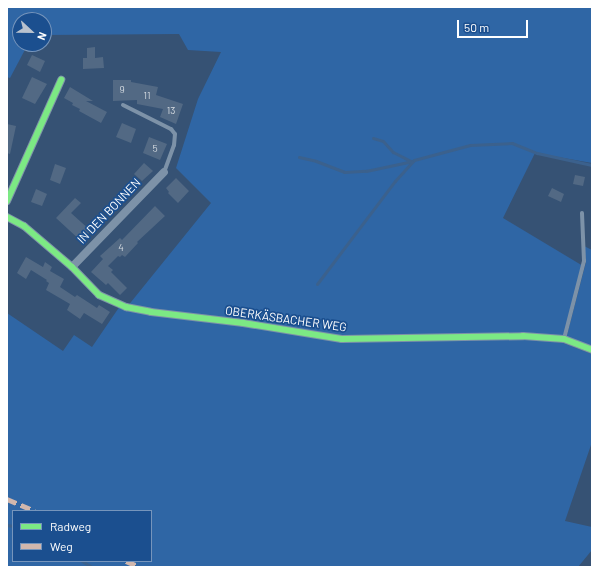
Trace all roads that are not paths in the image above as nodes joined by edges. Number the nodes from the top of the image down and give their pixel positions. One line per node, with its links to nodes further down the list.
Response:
1 (61, 80): 4 (street)
2 (123, 105): 3 (lane)
3 (164, 172): 7 (street, IN DEN BONNEN)
4 (7, 201)
5 (582, 213): 8 (lane)
6 (7, 218): 7 (street, OBERKÄSBACHER WEG)
7 (72, 267): 8 (street, OBERKÄSBACHER WEG)
8 (564, 339): 9 (street, OBERKÄSBACHER WEG)
9 (592, 350)

